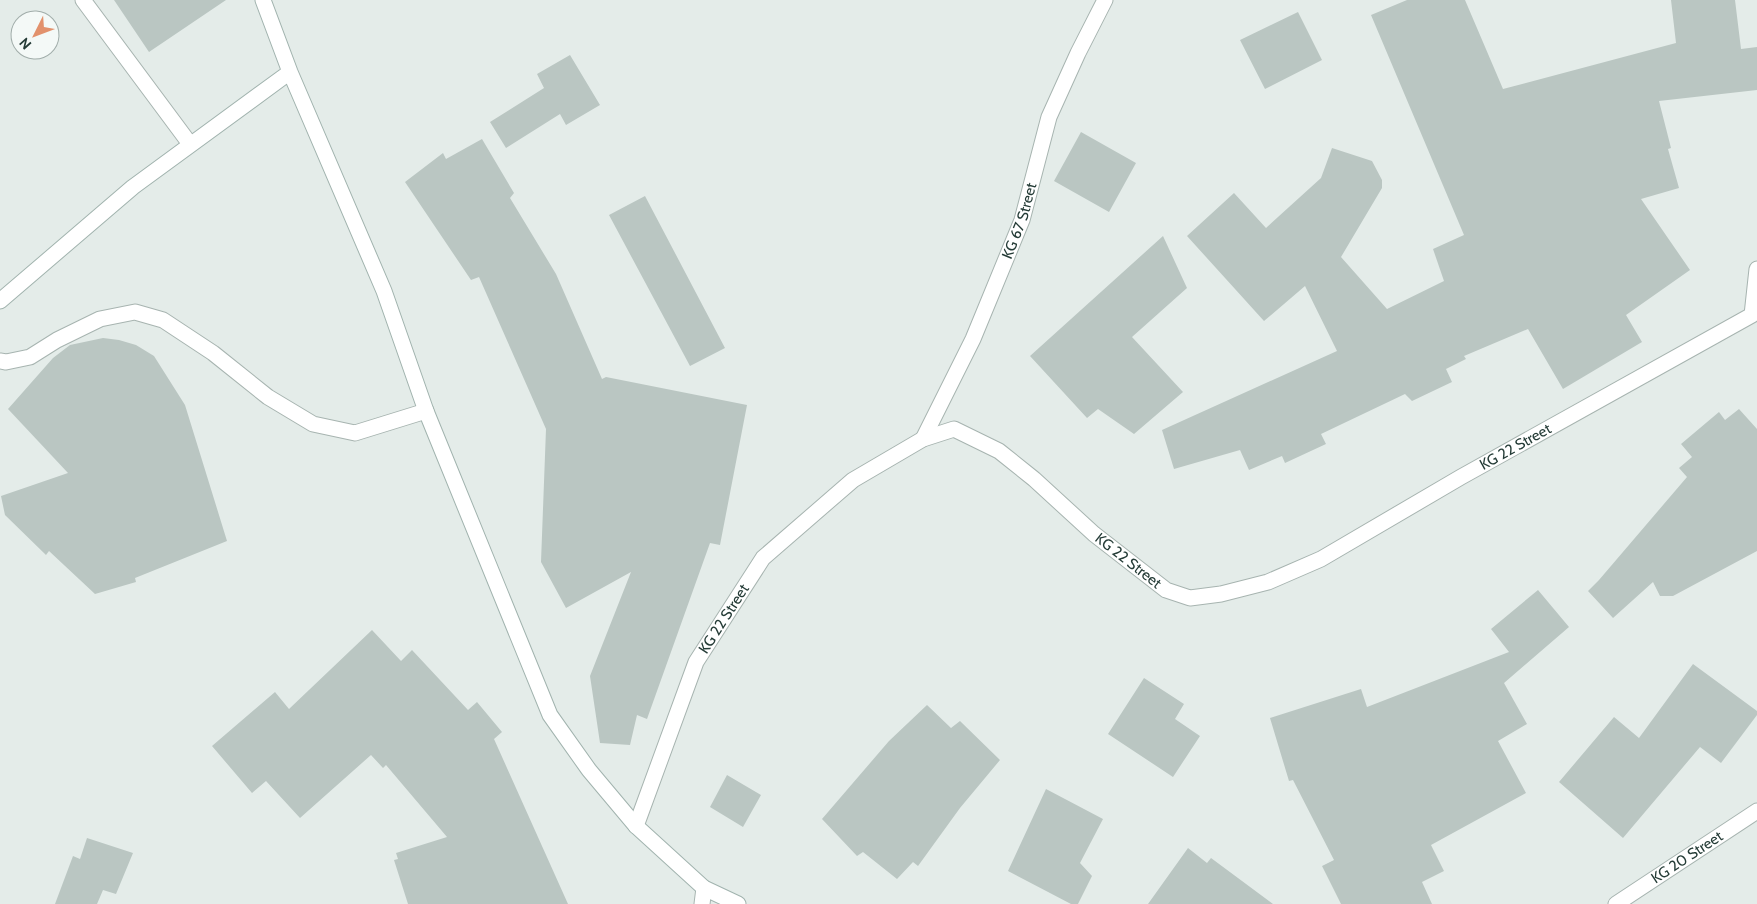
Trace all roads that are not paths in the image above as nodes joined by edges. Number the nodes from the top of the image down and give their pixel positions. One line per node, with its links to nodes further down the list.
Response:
1 (83, 0): 5 (street)
2 (1105, 0): 10 (street, KG 67 Street)
3 (265, 2): 4 (street)
4 (290, 72): 5 (street); 9 (street)
5 (190, 144): 7 (street)
6 (1757, 269): 10 (street, KG 22 Street)
7 (0, 301)
8 (0, 361): 9 (street)
9 (426, 411): 12 (street)
10 (923, 439): 12 (street, KG 22 Street)
11 (1757, 811): 16 (street, KG 20 Street)
12 (636, 826): 13 (street)
13 (704, 888): 14 (street); 15 (street)
14 (702, 904)
15 (738, 904)
16 (1616, 904)

